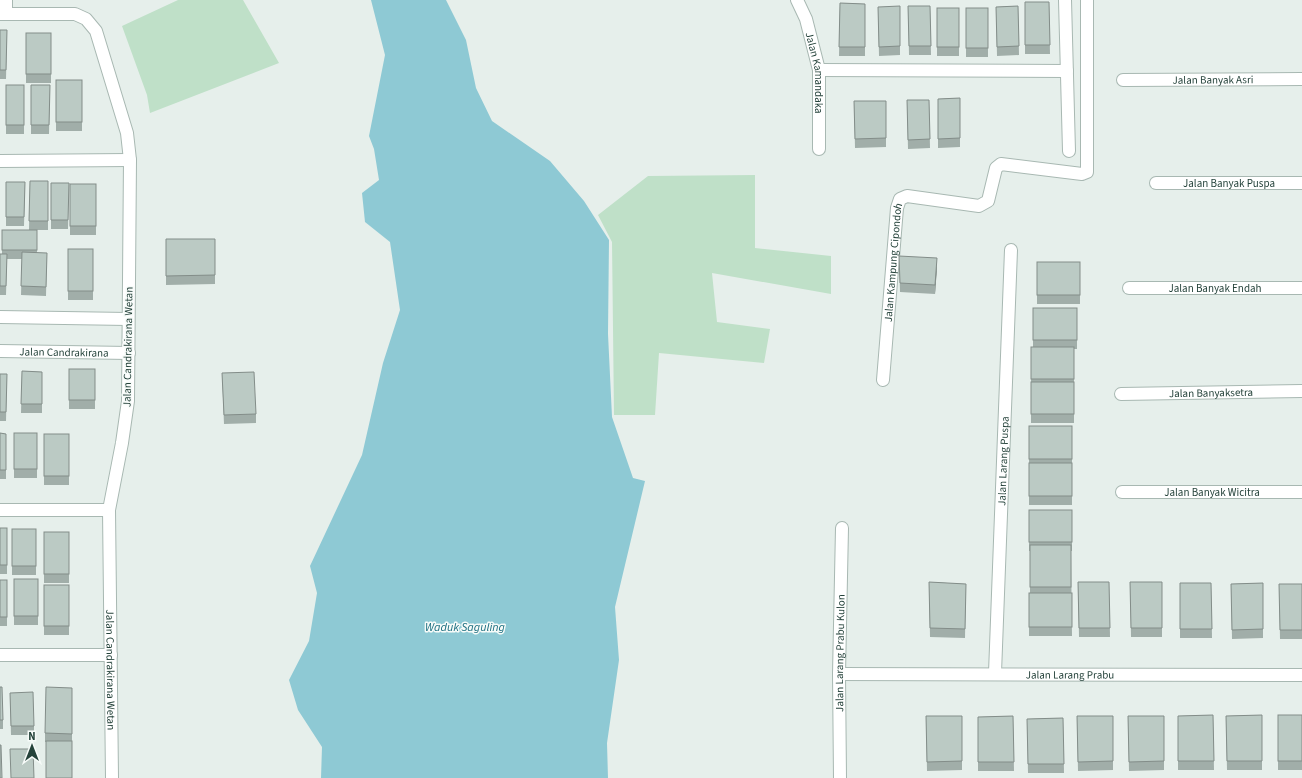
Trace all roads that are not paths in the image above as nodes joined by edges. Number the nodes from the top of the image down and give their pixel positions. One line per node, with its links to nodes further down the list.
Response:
1 (6, 0): 5 (street)
2 (797, 0): 6 (street, Jalan Kamandaka)
3 (1066, 0): 7 (street)
4 (1087, 0): 23 (street, Jalan Kampung Cipondoh)
5 (3, 14): 12 (street, Jalan Candrakirana Wetan)
6 (819, 70): 7 (street); 10 (street, Jalan Kamandaka)
7 (1067, 71): 11 (street)
8 (1302, 79): 9 (street, Jalan Banyak Asri)
9 (1123, 80)
10 (818, 149)
11 (1069, 151)
12 (130, 160): 13 (street); 20 (street, Jalan Candrakirana Wetan)
13 (0, 161)
14 (1156, 183): 15 (street, Jalan Banyak Puspa)
15 (1302, 183)
16 (1010, 250): 33 (street, Jalan Larang Puspa)
17 (1129, 288): 18 (street, Jalan Banyak Endah)
18 (1302, 288)
19 (0, 317): 20 (street)
20 (128, 319): 22 (street, Jalan Candrakirana Wetan)
21 (0, 351): 22 (street, Jalan Candrakirana)
22 (129, 353): 29 (street, Jalan Candrakirana Wetan)
23 (883, 380)
24 (1302, 391): 25 (street, Jalan Banyaksetra)
25 (1121, 394)
26 (1122, 492): 27 (street, Jalan Banyak Wicitra)
27 (1302, 492)
28 (0, 510): 29 (street)
29 (108, 510): 32 (street, Jalan Candrakirana Wetan)
30 (842, 528): 34 (street, Jalan Larang Prabu Kulon)
31 (0, 655): 32 (street)
32 (111, 655): 36 (street, Jalan Candrakirana Wetan)
33 (995, 673): 34 (street, Jalan Larang Prabu); 35 (street, Jalan Larang Prabu)
34 (839, 674): 37 (street, Jalan Larang Prabu Kulon)
35 (1302, 675)
36 (112, 778)
37 (840, 778)

